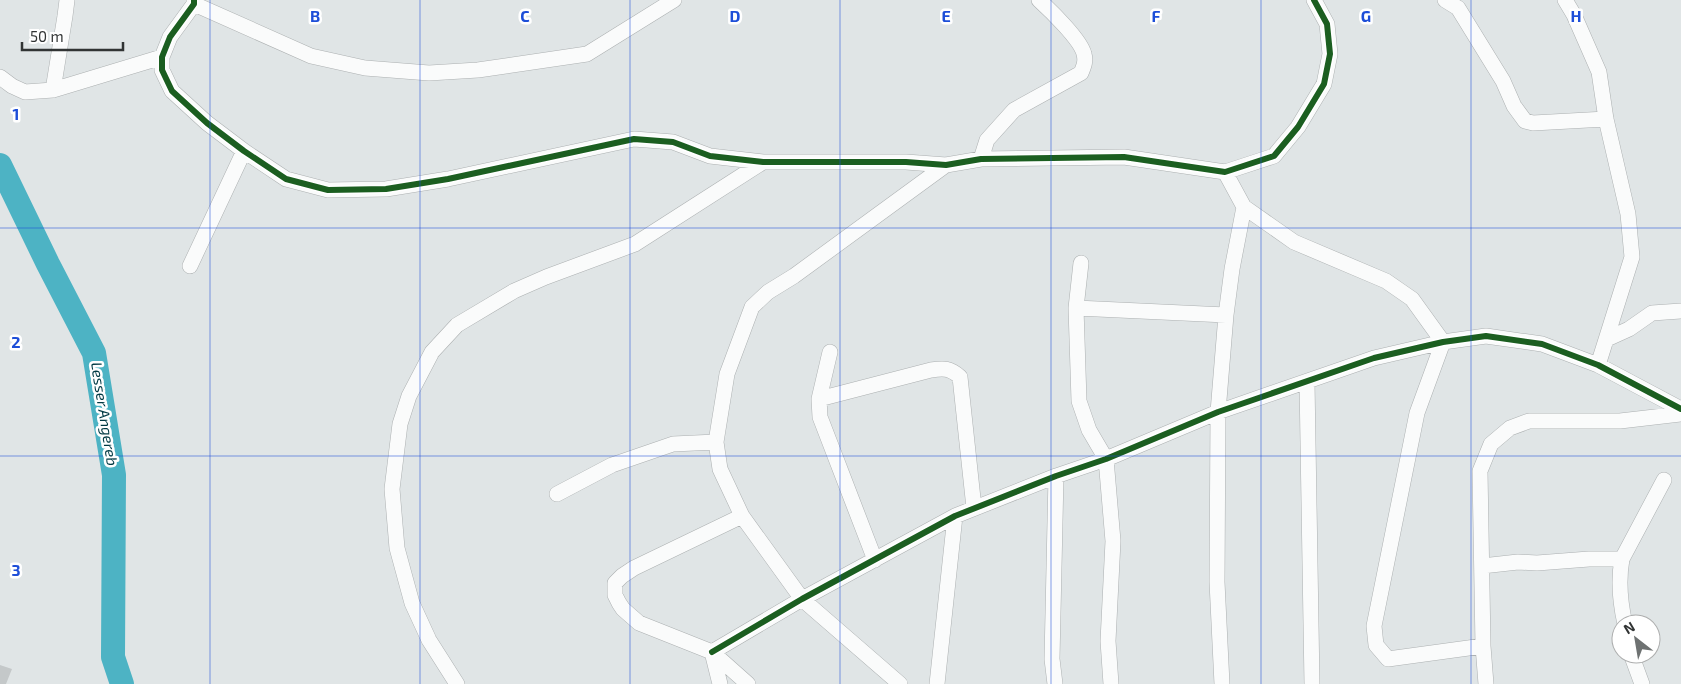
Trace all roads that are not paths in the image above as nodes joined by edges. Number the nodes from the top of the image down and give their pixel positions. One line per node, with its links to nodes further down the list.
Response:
1 (67, 0): 10 (street)
2 (674, 0): 7 (street)
3 (1039, 0): 13 (street)
4 (1314, 0): 16 (street)
5 (1445, 0): 11 (street)
6 (1565, 0): 11 (street)
7 (194, 2): 8 (street)
8 (162, 56): 10 (street); 12 (street)
9 (0, 77): 10 (street)
10 (53, 90)
11 (1606, 119): 23 (street)
12 (244, 151): 14 (street); 19 (street)
13 (981, 159): 15 (street); 16 (street)
14 (763, 162): 15 (street); 48 (street)
15 (946, 165): 32 (street)
16 (1225, 172): 17 (street)
17 (1244, 206): 22 (street); 24 (street)
18 (1081, 263): 20 (street)
19 (190, 266)
20 (1076, 308): 22 (street); 33 (street)
21 (1681, 311): 23 (street)
22 (1226, 315): 30 (street)
23 (1607, 339): 26 (street)
24 (1443, 342): 26 (street); 27 (street); 45 (street)
25 (830, 352): 28 (street)
26 (1598, 364): 29 (street)
27 (1307, 382): 30 (street); 56 (street)
28 (819, 399): 37 (street); 41 (street)
29 (1681, 409)
30 (1218, 412): 33 (street); 55 (street)
31 (1681, 414): 42 (street)
32 (716, 442): 36 (street); 38 (street)
33 (1106, 460): 34 (street); 54 (street)
34 (1056, 476): 37 (street); 53 (street)
35 (1664, 480): 40 (street)
36 (557, 494)
37 (974, 508): 39 (street)
38 (742, 516): 43 (street); 46 (street)
39 (955, 516): 41 (street); 52 (street)
40 (1622, 559): 42 (street); 44 (street)
41 (875, 560): 43 (street)
42 (1482, 566): 45 (street)
43 (802, 599): 46 (street); 51 (street)
44 (1623, 614)
45 (1483, 646): 57 (street)
46 (712, 652): 49 (street); 50 (street)
47 (1635, 664): 58 (street)
48 (456, 684)
49 (720, 684)
50 (748, 684)
51 (900, 684)
52 (937, 684)
53 (1055, 684)
54 (1110, 684)
55 (1222, 684)
56 (1312, 684)
57 (1486, 684)
58 (1642, 684)

